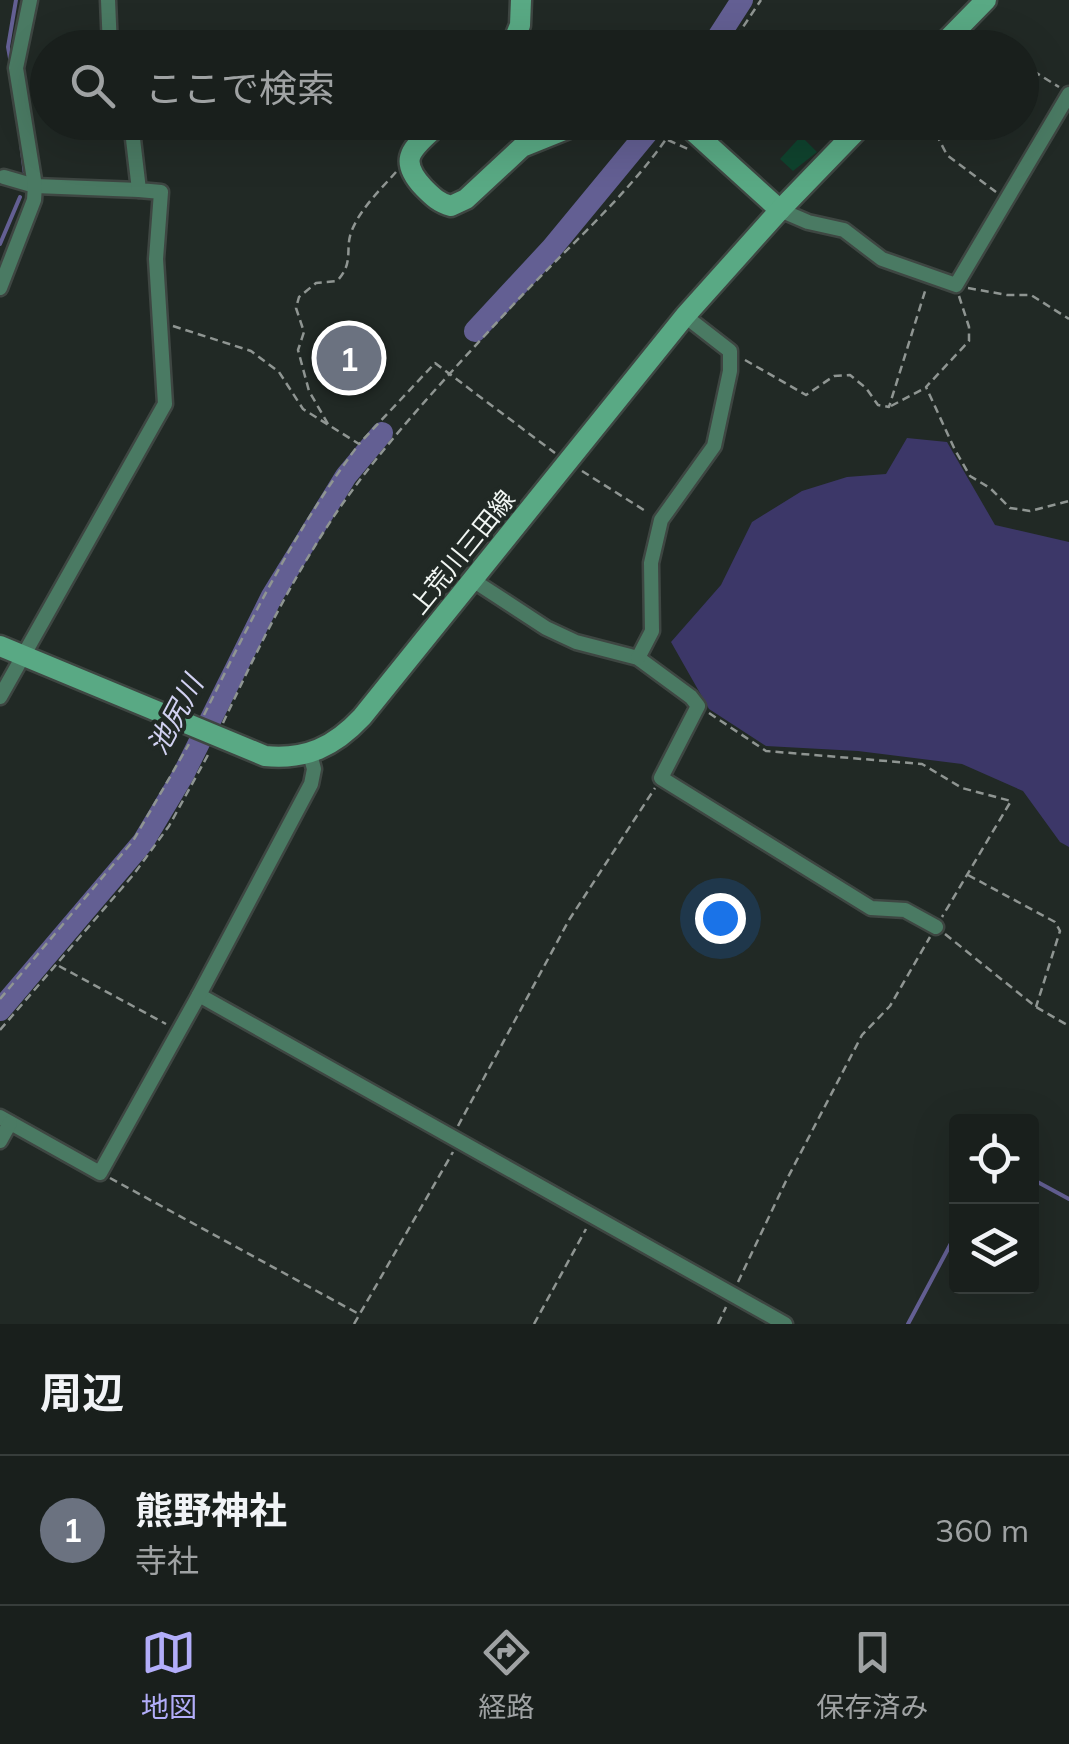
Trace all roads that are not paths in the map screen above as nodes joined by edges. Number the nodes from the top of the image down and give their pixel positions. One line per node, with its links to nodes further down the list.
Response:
1 (30, 0): 16 (street)
2 (108, 0): 5 (street)
3 (521, 0): 6 (main road)
4 (986, 0): 7 (main road)
5 (109, 30)
6 (518, 30)
7 (956, 30)
8 (1069, 94): 18 (street)
9 (133, 140): 17 (street)
10 (424, 140): 11 (main road)
11 (539, 140)
12 (701, 140): 18 (main road)
13 (848, 140): 18 (main road, 上荒川三田線)
14 (0, 160): 15 (street)
15 (2, 182): 16 (street)
16 (34, 186): 17 (street); 19 (street)
17 (138, 190): 23 (street)
18 (780, 210): 20 (main road, 上荒川三田線)
19 (0, 288)
20 (685, 316): 21 (main road, 上荒川三田線); 24 (street)
21 (472, 579): 24 (street); 26 (main road, 上荒川三田線)
22 (0, 646): 23 (main road)
23 (22, 654): 25 (street); 26 (main road)
24 (638, 658): 27 (street)
25 (0, 697)
26 (310, 754): 28 (street)
27 (936, 927)
28 (199, 995): 29 (street); 31 (street)
29 (5, 1120): 30 (street)
30 (0, 1141)
31 (786, 1324)

